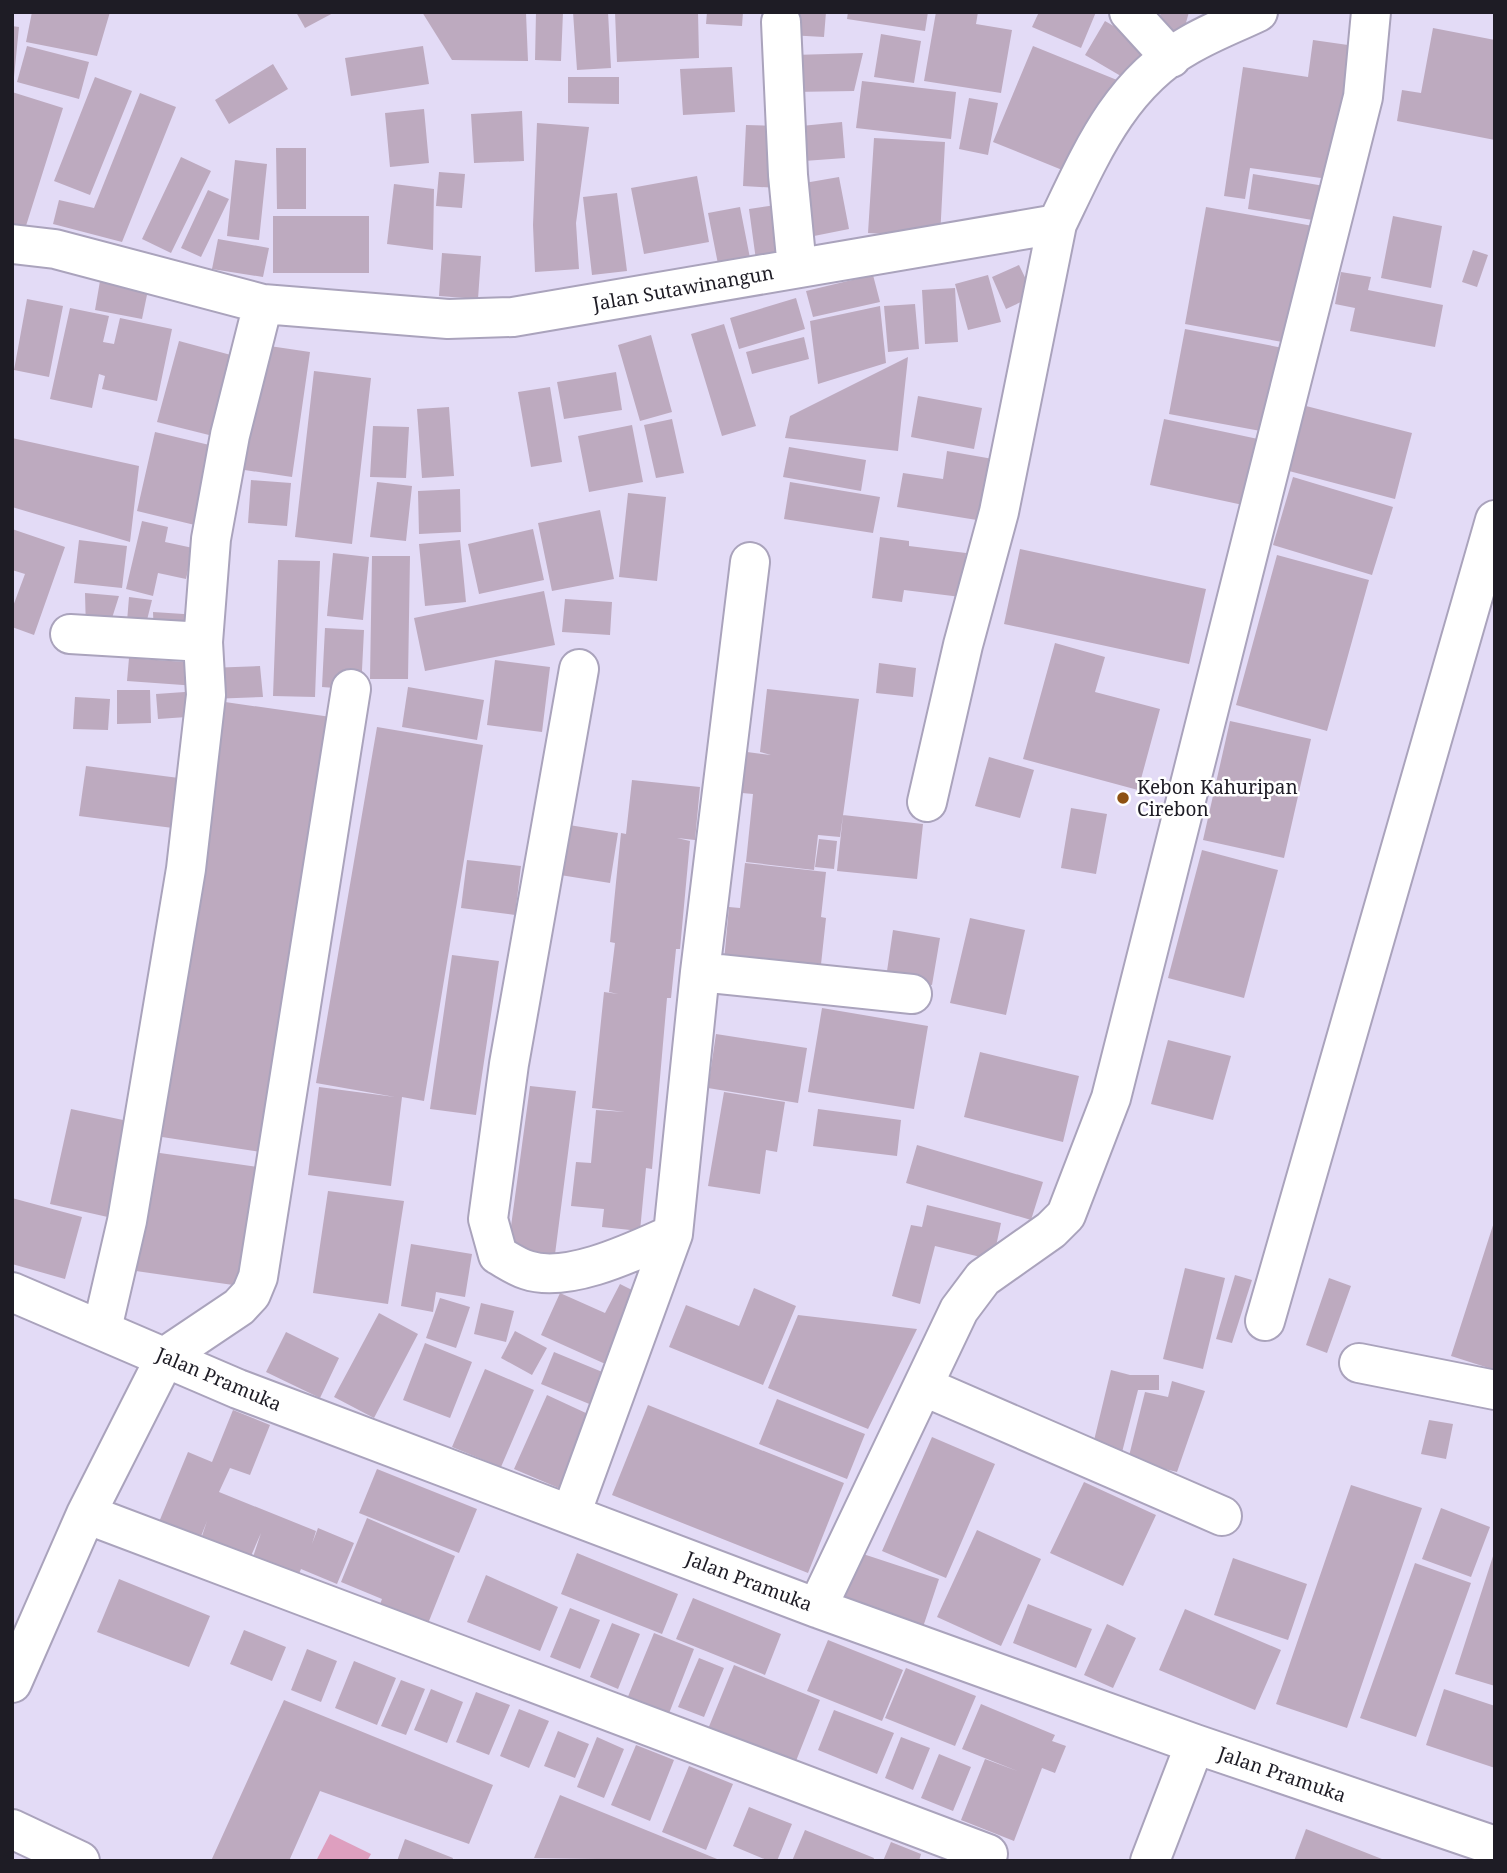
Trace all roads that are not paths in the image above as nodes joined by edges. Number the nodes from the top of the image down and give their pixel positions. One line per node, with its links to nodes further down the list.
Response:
1 (1129, 12): 5 (street)
2 (1258, 12): 5 (street)
3 (1371, 12): 25 (street)
4 (780, 22): 8 (street)
5 (1171, 58): 6 (street)
6 (1057, 224): 8 (street, Jalan Sutawinangun); 16 (street)
7 (12, 244): 9 (street, Jalan Sutawinangun)
8 (797, 268): 9 (street, Jalan Sutawinangun)
9 (263, 304): 13 (street)
10 (1495, 520): 21 (street)
11 (750, 562): 17 (street)
12 (70, 634): 13 (street)
13 (203, 642): 22 (street)
14 (579, 669): 19 (street)
15 (351, 689): 23 (street)
16 (927, 802)
17 (700, 972): 18 (street); 19 (street)
18 (912, 994)
19 (673, 1234): 28 (street)
20 (12, 1292): 22 (street, Jalan Pramuka)
21 (1265, 1321)
22 (102, 1329): 23 (street, Jalan Pramuka)
23 (166, 1356): 27 (street); 28 (street, Jalan Pramuka)
24 (1359, 1363): 26 (street)
25 (925, 1387): 29 (street); 30 (street)
26 (1495, 1390)
27 (86, 1514): 31 (street); 35 (street)
28 (571, 1514): 30 (street, Jalan Pramuka)
29 (1222, 1516)
30 (817, 1608): 32 (street, Jalan Pramuka)
31 (12, 1683)
32 (1195, 1744): 34 (street, Jalan Pramuka); 37 (street)
33 (12, 1829): 36 (street)
34 (1495, 1846)
35 (988, 1854)
36 (80, 1861)
37 (1150, 1861)

